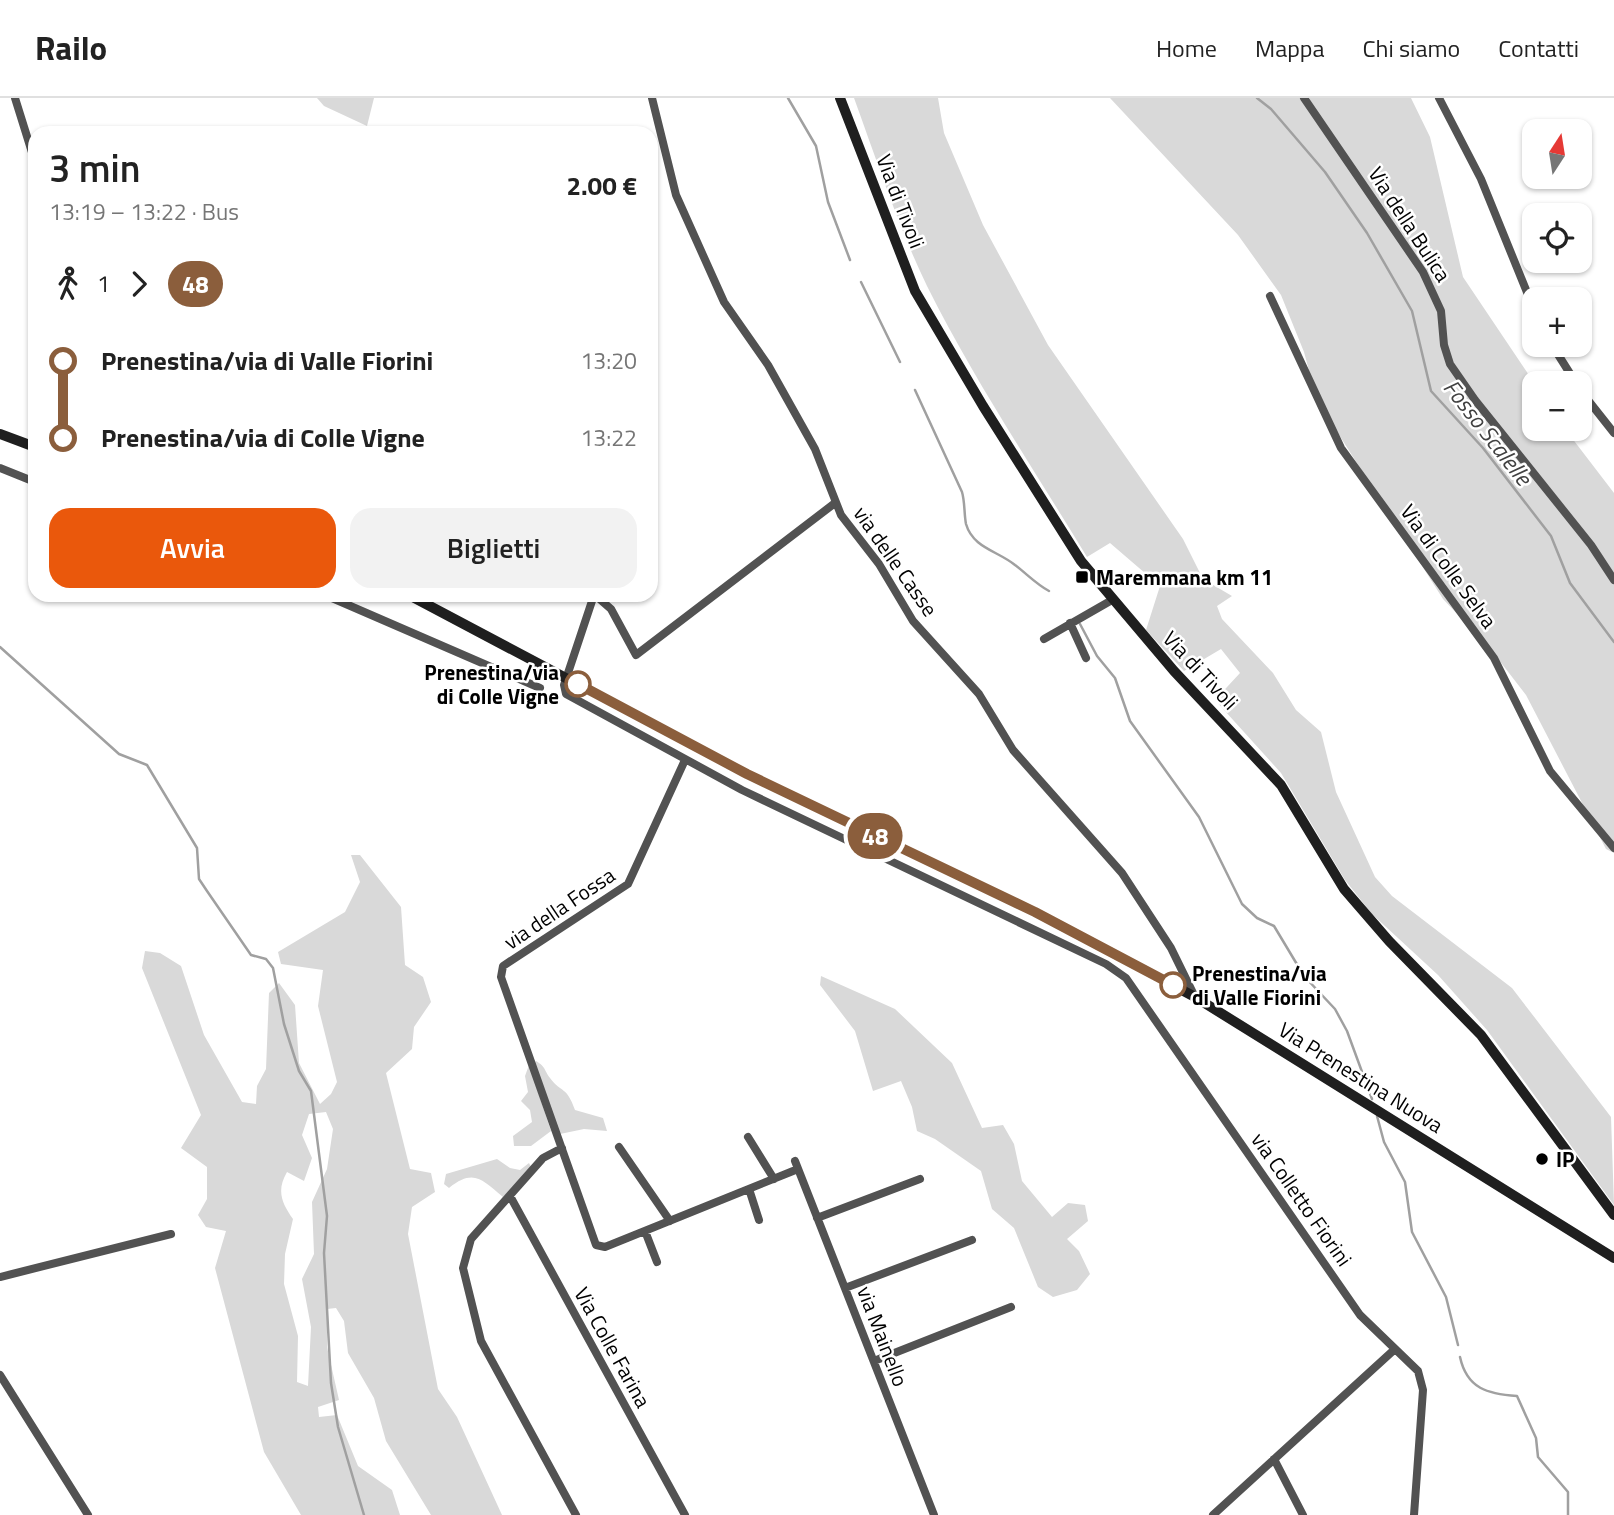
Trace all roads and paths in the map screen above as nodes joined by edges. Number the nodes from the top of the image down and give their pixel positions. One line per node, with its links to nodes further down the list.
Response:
1 (15, 98): 6 (street)
2 (652, 98): 15 (street, via delle Casse)
3 (840, 98): 17 (main road, Via di Tivoli)
4 (1304, 98): 16 (street, Via della Bulica)
5 (1439, 98): 7 (street)
6 (28, 140)
7 (1525, 287)
8 (1270, 296): 28 (street, Via di Colle Selva)
9 (1592, 405): 10 (street)
10 (1614, 433)
11 (0, 434): 12 (main road)
12 (28, 444)
13 (0, 468): 14 (street)
14 (28, 479)
15 (835, 503): 21 (street); 29 (street, via delle Casse)
16 (1614, 580)
17 (1112, 600): 22 (street); 37 (main road, Via di Tivoli)
18 (341, 602): 26 (street)
19 (422, 602): 25 (main road, Via Prenestina Nuova)
20 (592, 602): 25 (street)
21 (602, 602)
22 (1070, 624): 23 (street); 24 (street)
23 (1044, 639)
24 (1086, 658)
25 (567, 678): 27 (street, via Colletto Fiorini); 29 (main road, Via Prenestina Nuova)
26 (540, 688)
27 (685, 760): 32 (street, via della Fossa); 50 (street, via Colletto Fiorini)
28 (1614, 848)
29 (1195, 997): 45 (main road, Via Prenestina Nuova)
30 (748, 1138): 33 (street)
31 (619, 1147): 40 (street)
32 (562, 1148): 36 (street); 44 (street, via della Fossa)
33 (775, 1179): 35 (street, via Mainello); 38 (street, via Mainello)
34 (919, 1179): 38 (street)
35 (748, 1189): 39 (street); 40 (street, via Mainello)
36 (510, 1196): 55 (street); 56 (street, Via Colle Farina)
37 (1614, 1215)
38 (817, 1218): 48 (street, via Mainello)
39 (759, 1220)
40 (670, 1221): 41 (street, via Mainello)
41 (645, 1231): 44 (street, via Mainello); 46 (street)
42 (171, 1234): 47 (street)
43 (972, 1240): 48 (street)
44 (597, 1246)
45 (1614, 1258)
46 (657, 1262)
47 (0, 1277)
48 (845, 1288): 51 (street, via Mainello)
49 (1011, 1307): 51 (street)
50 (1395, 1349): 53 (street); 60 (street, via Colletto Fiorini)
51 (874, 1361): 57 (street, via Mainello)
52 (0, 1375): 54 (street)
53 (1274, 1459): 58 (street); 59 (street)
54 (88, 1515)
55 (576, 1515)
56 (685, 1515)
57 (934, 1515)
58 (1213, 1515)
59 (1303, 1515)
60 (1414, 1515)

